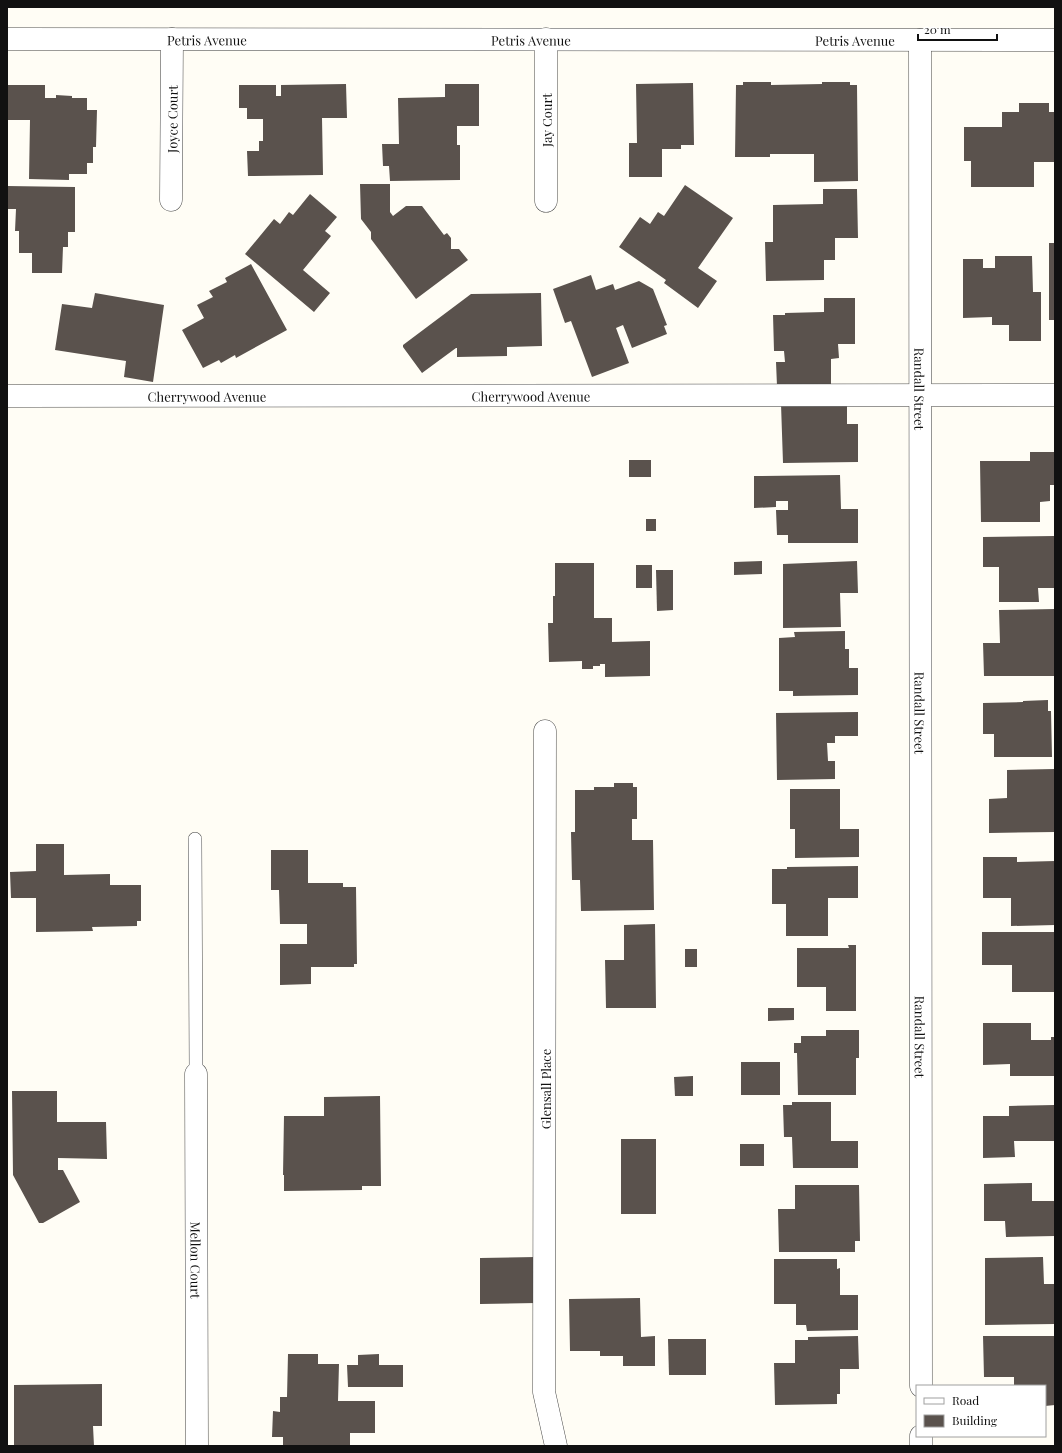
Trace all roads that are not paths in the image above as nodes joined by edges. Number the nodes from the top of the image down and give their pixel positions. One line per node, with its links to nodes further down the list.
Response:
1 (7, 39): 2 (street, Petris Avenue)
2 (172, 39): 3 (street, Petris Avenue); 6 (street, Joyce Court)
3 (546, 39): 4 (street, Petris Avenue); 7 (street, Jay Court)
4 (920, 40): 5 (street, Petris Avenue); 8 (street, Randall Street)
5 (1055, 40)
6 (171, 200)
7 (546, 201)
8 (920, 395): 9 (street, Cherrywood Avenue); 10 (street, Cherrywood Avenue); 14 (street, Randall Street)
9 (1055, 395)
10 (7, 396)
11 (545, 731): 16 (street, Glensall Place)
12 (195, 839): 13 (lane)
13 (196, 1074): 15 (street, Mellon Court)
14 (921, 1385)
15 (197, 1446)
16 (556, 1446)

